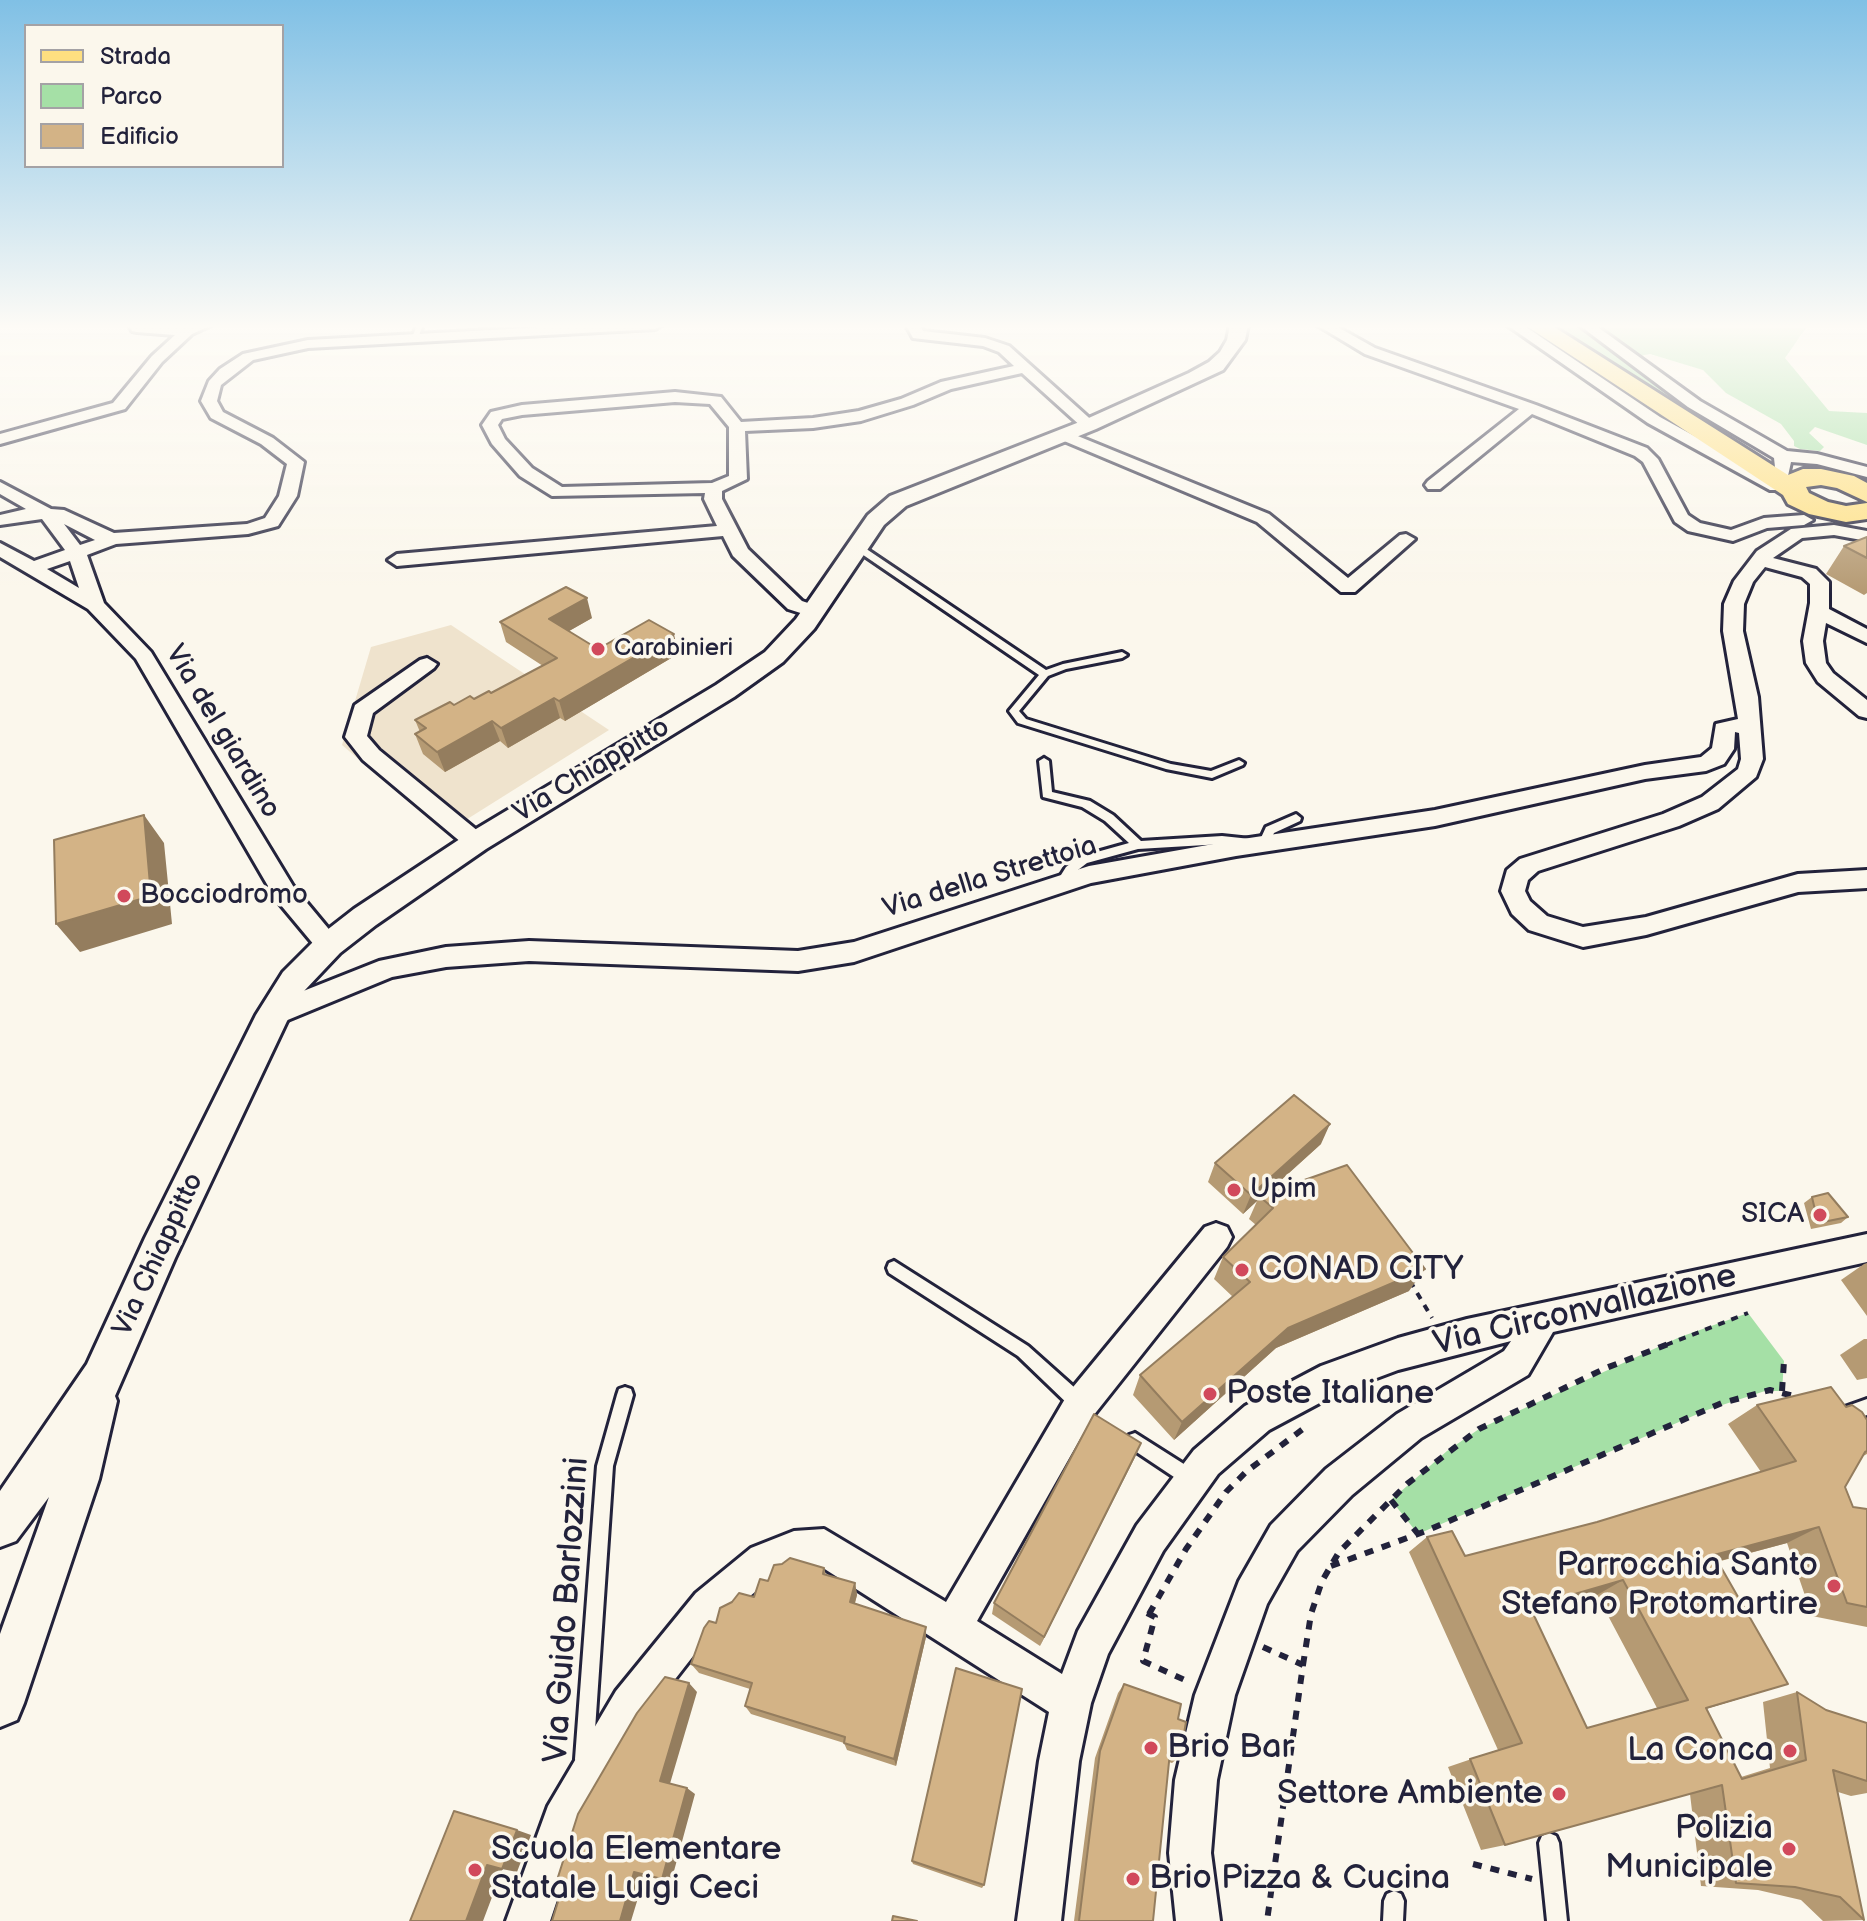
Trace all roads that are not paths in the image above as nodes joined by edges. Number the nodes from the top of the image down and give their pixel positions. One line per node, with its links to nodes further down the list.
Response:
1 (88, 415): 16 (street)
2 (217, 415): 29 (street)
3 (499, 415): 20 (street)
4 (727, 415): 14 (street)
5 (865, 415): 14 (street)
6 (1077, 415): 13 (street)
7 (1111, 415): 13 (street, Via Chiappitto)
8 (1522, 415): 18 (street)
9 (1547, 415): 22 (street)
10 (1646, 415): 22 (street)
11 (1675, 415): 22 (main road)
12 (1706, 415): 22 (street)
13 (1089, 425): 15 (street, Via Chiappitto)
14 (737, 427): 20 (street)
15 (1063, 435): 30 (street); 31 (street, Via Chiappitto)
16 (0, 439)
17 (1867, 472): 22 (street)
18 (1434, 485)
19 (0, 487): 25 (street, Via del giardino)
20 (714, 488): 27 (street)
21 (1867, 494): 22 (main road)
22 (1798, 497): 24 (main road); 28 (street); 35 (street)
23 (1867, 511): 24 (main road)
24 (1835, 512): 28 (main road)
25 (46, 513): 26 (street); 29 (street); 33 (street, Via del giardino)
26 (0, 520)
27 (728, 530): 34 (street); 38 (street)
28 (1867, 533)
29 (114, 539): 33 (street)
30 (1406, 539)
31 (856, 546): 38 (street, Via Chiappitto); 43 (lane)
32 (0, 549): 36 (street)
33 (77, 553): 36 (street); 37 (street, Via del giardino)
34 (397, 560)
35 (1760, 560): 39 (street); 45 (street)
36 (32, 568): 37 (street)
37 (95, 605): 54 (street, Via del giardino)
38 (813, 611): 49 (street, Via Chiappitto)
39 (1818, 611): 40 (street); 44 (street)
40 (1867, 637)
41 (1122, 655): 43 (lane)
42 (427, 664): 49 (street)
43 (1045, 674): 47 (lane)
44 (1867, 711)
45 (1749, 728): 50 (street, Via della Strettoia); 52 (street)
46 (1044, 761): 51 (lane)
47 (1239, 763)
48 (1296, 818): 50 (lane)
49 (476, 842): 54 (street, Via Chiappitto)
50 (1263, 844): 51 (lane); 53 (street, Via della Strettoia)
51 (1138, 845): 53 (lane)
52 (1867, 879)
53 (1062, 883): 55 (street, Via della Strettoia)
54 (329, 945): 55 (street, Via Chiappitto)
55 (273, 1015): 62 (street, Via Chiappitto)
56 (1216, 1237): 64 (street)
57 (1867, 1248): 59 (street, Via Circonvallazione)
58 (894, 1268): 64 (lane)
59 (1543, 1319): 60 (street, Via Circonvallazione); 61 (street)
60 (1473, 1334): 61 (street); 68 (street, Via Circonvallazione)
61 (1497, 1374): 77 (street)
62 (102, 1379): 69 (street); 71 (street)
63 (625, 1395): 73 (lane, Via Guido Barlozzini)
64 (1081, 1404): 70 (street)
65 (1867, 1407): 66 (lane)
66 (1838, 1418)
67 (1135, 1441): 68 (lane)
68 (1193, 1480): 72 (street, Via Circonvallazione)
69 (0, 1525)
70 (953, 1626): 72 (street); 73 (street)
71 (0, 1703)
72 (1071, 1703): 76 (street, Via Circonvallazione)
73 (585, 1783): 75 (street)
74 (1549, 1843): 78 (lane)
75 (528, 1921)
76 (1039, 1921)
77 (1198, 1921)
78 (1557, 1921)

